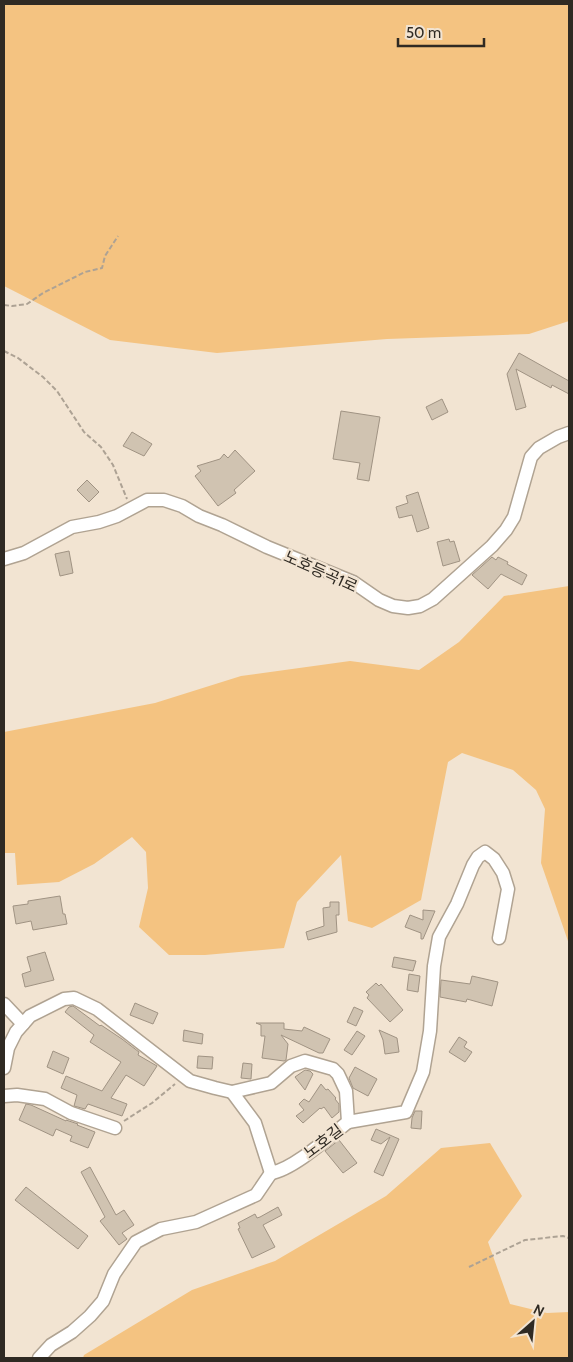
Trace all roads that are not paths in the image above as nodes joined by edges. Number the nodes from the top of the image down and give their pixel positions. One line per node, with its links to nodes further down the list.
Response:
1 (569, 433): 2 (street, 노호등곡1로)
2 (4, 559)
3 (499, 938): 9 (street)
4 (4, 1004): 5 (street)
5 (23, 1024): 6 (street, 노호길); 7 (street, 노호길)
6 (4, 1068)
7 (232, 1092): 9 (street, 노호길); 11 (street)
8 (4, 1096): 10 (street)
9 (348, 1122): 11 (street, 노호길)
10 (114, 1128)
11 (271, 1173): 12 (street, 노호길)
12 (38, 1358)

